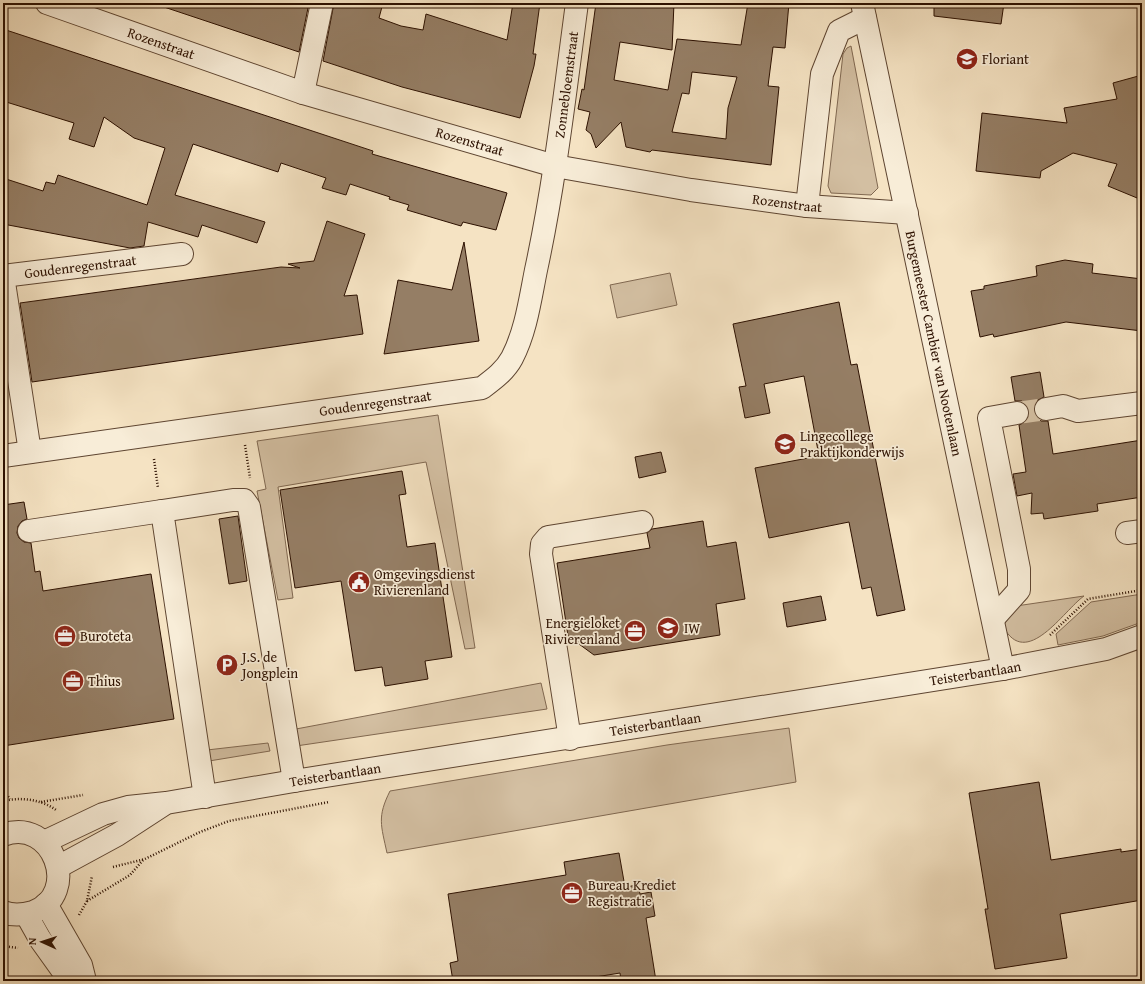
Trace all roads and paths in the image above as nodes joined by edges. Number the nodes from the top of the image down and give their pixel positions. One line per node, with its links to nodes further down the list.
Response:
1 (47, 3): 4 (street, Rozenstraat)
2 (322, 3): 6 (street)
3 (578, 3): 7 (street, Zonnebloemstraat)
4 (88, 10): 6 (street, Rozenstraat)
5 (863, 10): 8 (street, Burgemeester Cambier van Nootenlaan); 9 (street, Burgemeester Cambier van Nootenlaan)
6 (302, 93): 7 (street, Rozenstraat)
7 (555, 166): 8 (street, Rozenstraat); 15 (street, Goudenregenstraat)
8 (807, 206): 9 (street, Rozenstraat)
9 (907, 213): 23 (street, Burgemeester Cambier van Nootenlaan)
10 (182, 254): 11 (street, Goudenregenstraat)
11 (3, 276): 17 (street, Goudenregenstraat)
12 (1142, 403): 13 (street)
13 (1046, 409)
14 (1017, 413): 23 (street)
15 (242, 422): 16 (street, Goudenregenstraat); 19 (path)
16 (151, 435): 17 (street, Goudenregenstraat); 20 (path)
17 (30, 452): 18 (street, Goudenregenstraat)
18 (3, 456)
19 (246, 504): 20 (street); 27 (street)
20 (162, 511): 22 (street); 29 (street)
21 (642, 522): 26 (street)
22 (29, 531)
23 (993, 619): 25 (street, Burgemeester Cambier van Nootenlaan)
24 (1142, 636): 25 (street, Teisterbantlaan)
25 (1003, 669): 26 (street, Teisterbantlaan)
26 (570, 739): 27 (street, Teisterbantlaan)
27 (294, 781): 29 (street, Teisterbantlaan)
28 (3, 789): 30 (path)
29 (205, 796): 32 (street, Teisterbantlaan)
30 (10, 799)
31 (333, 800): 35 (path, Teisterbantlaan)
32 (166, 803): 34 (street, Teisterbantlaan); 36 (street, Teisterbantlaan)
33 (5, 830): 34 (street)
34 (44, 842): 36 (street)
35 (145, 859): 37 (path, Teisterbantlaan); 38 (path, Teisterbantlaan)
36 (58, 867): 39 (street)
37 (111, 868)
38 (87, 901)
39 (46, 904): 41 (street); 43 (street)
40 (3, 912): 41 (street)
41 (26, 914): 42 (street)
42 (70, 981)
43 (85, 981)

